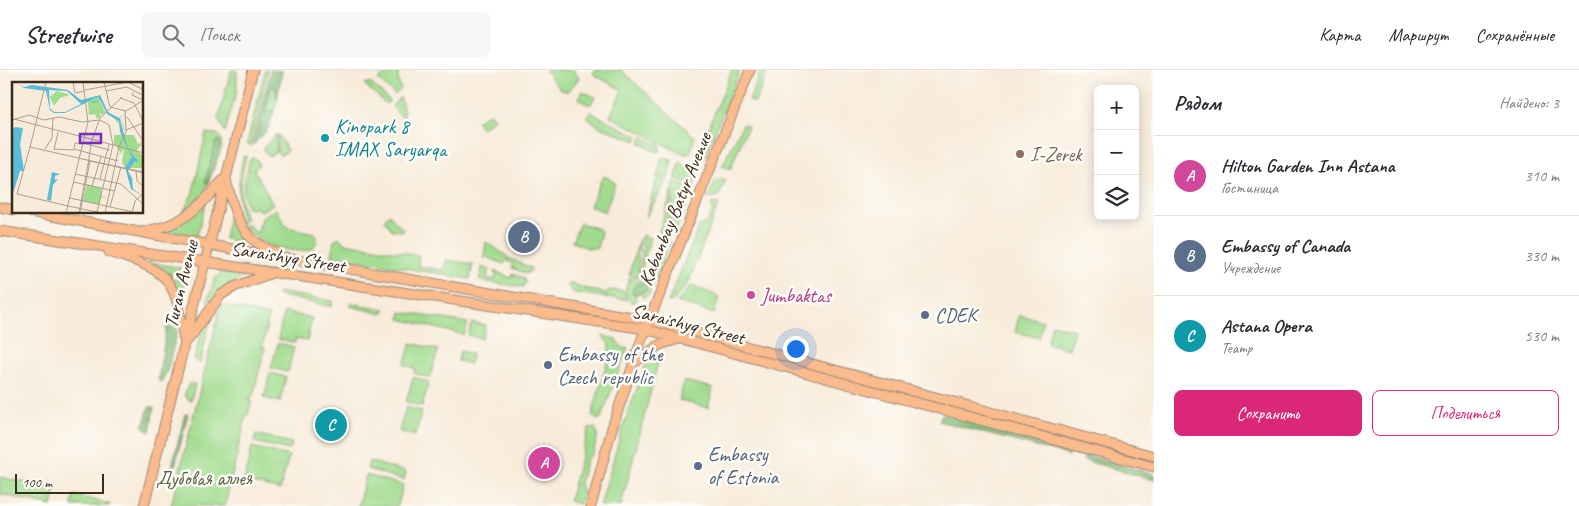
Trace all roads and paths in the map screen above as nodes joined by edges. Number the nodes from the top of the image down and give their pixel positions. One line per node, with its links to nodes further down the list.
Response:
1 (253, 70): 3 (main road, Turan Avenue)
2 (750, 70): 12 (main road, Kabanbay Batyr Avenue)
3 (225, 178): 6 (main road); 7 (main road, Turan Avenue); 9 (main road)
4 (41, 214): 6 (main road, Saraishyq Street)
5 (0, 231): 8 (main road)
6 (137, 232): 7 (main road, Saraishyq Street)
7 (209, 245): 9 (main road, Saraishyq Street); 10 (main road, Turan Avenue)
8 (94, 246): 10 (main road, Saraishyq Street); 14 (main road)
9 (294, 259): 12 (main road, Saraishyq Street)
10 (204, 262): 11 (main road, Saraishyq Street); 14 (main road, Turan Avenue)
11 (274, 273): 12 (main road, Saraishyq Street); 14 (main road)
12 (647, 324): 13 (main road, Saraishyq Street); 15 (main road, Kabanbay Batyr Avenue); 16 (main road, Saraishyq Street)
13 (681, 338): 15 (main road); 17 (main road, Saraishyq Street)
14 (185, 344): 18 (main road, Turan Avenue)
15 (634, 363): 19 (main road, Kabanbay Batyr Avenue)
16 (1154, 456)
17 (1154, 465)
18 (144, 506)
19 (591, 506)

